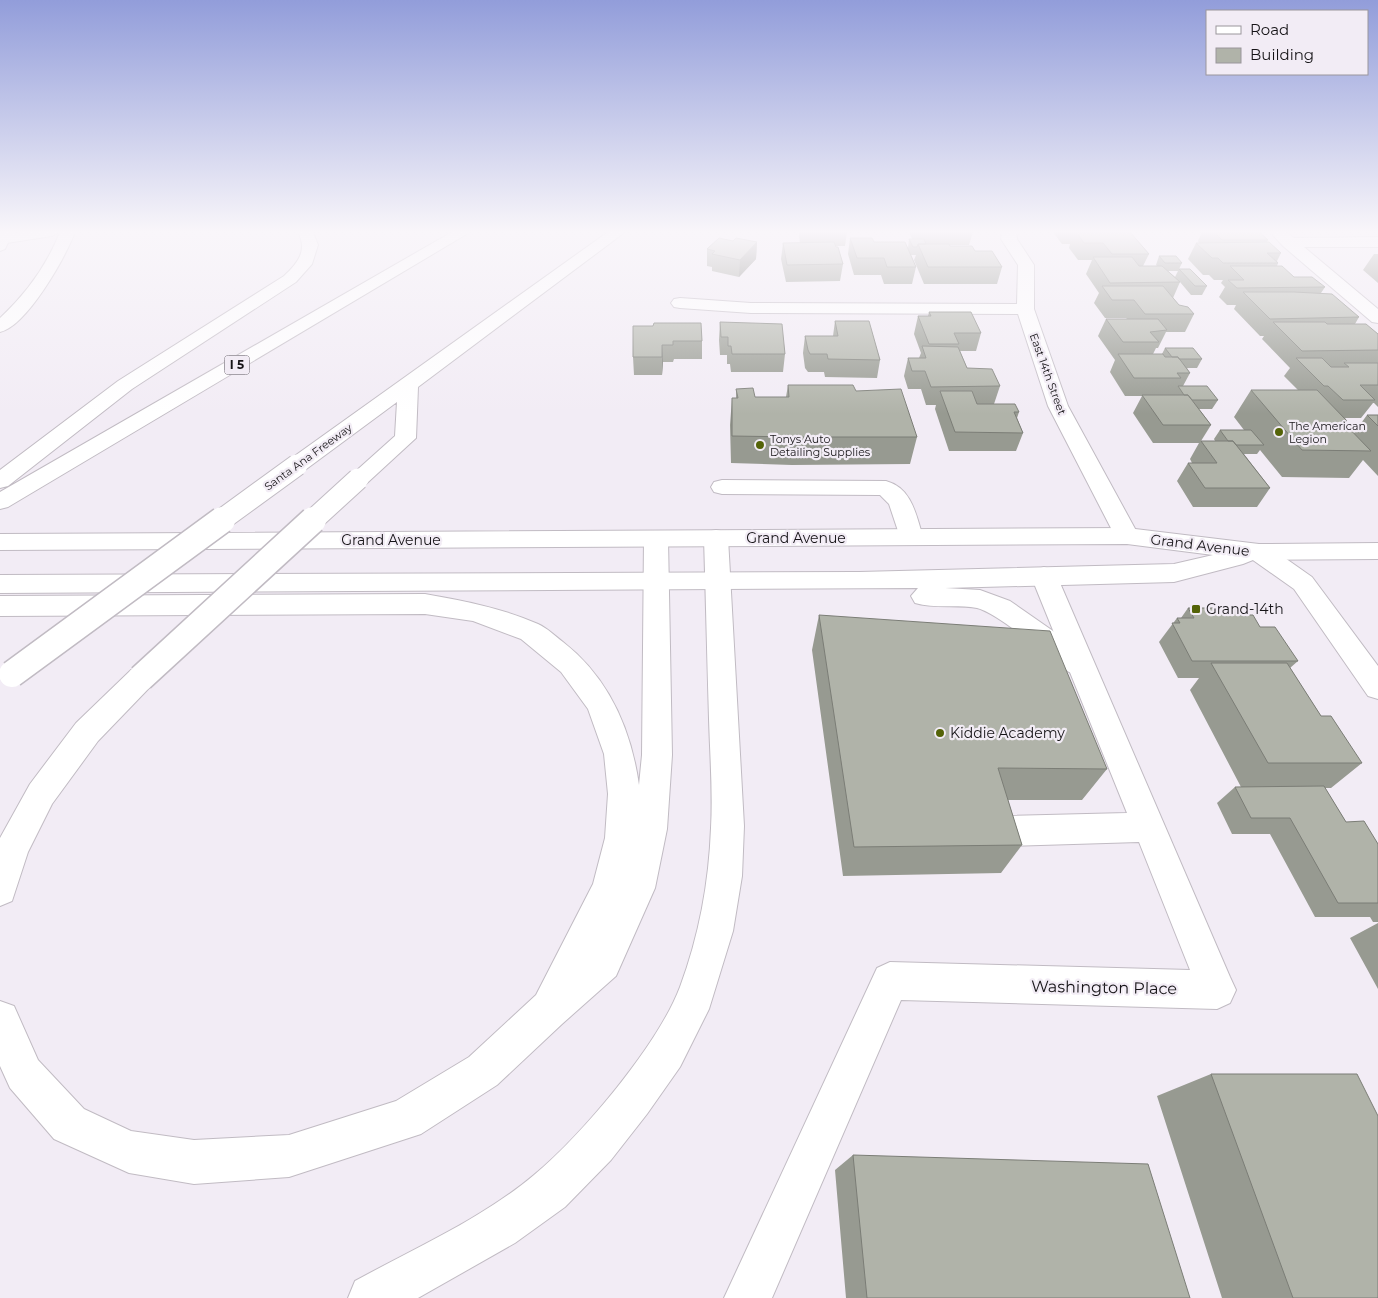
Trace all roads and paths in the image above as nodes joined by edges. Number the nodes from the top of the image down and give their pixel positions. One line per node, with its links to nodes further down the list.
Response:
1 (31, 293): 10 (main road)
2 (269, 293): 14 (main road)
3 (360, 293): 16 (main road, I 5)
4 (534, 293): 11 (main road, Santa Ana Freeway)
5 (1025, 293): 8 (main road, East 14th Street)
6 (1348, 293): 9 (main road)
7 (680, 303): 8 (main road)
8 (1025, 309): 17 (main road, East 14th Street)
9 (1378, 318)
10 (0, 327)
11 (408, 384): 31 (main road, Santa Ana Freeway, bridge); 35 (main road, bridge)
12 (1378, 430): 13 (main road)
13 (1338, 431)
14 (0, 481)
15 (722, 486): 19 (main road)
16 (0, 502)
17 (1127, 536): 19 (main road, Grand Avenue); 23 (main road, Grand Avenue)
18 (716, 538): 19 (main road, Grand Avenue); 20 (main road, Grand Avenue); 27 (main road)
19 (911, 538)
20 (656, 539): 21 (main road, Grand Avenue); 26 (main road)
21 (0, 542)
22 (1378, 551): 23 (main road)
23 (1259, 552): 24 (main road, Grand Avenue); 32 (main road)
24 (1044, 576): 25 (main road, Grand Avenue); 30 (main road, Washington Place)
25 (842, 582): 27 (main road, Grand Avenue); 30 (main road)
26 (655, 583): 27 (main road, Grand Avenue); 28 (main road, Grand Avenue); 36 (main road)
27 (716, 583): 38 (main road)
28 (0, 584)
29 (0, 606): 36 (main road)
30 (1080, 664): 33 (main road, Washington Place)
31 (6, 678)
32 (1378, 688)
33 (1148, 827): 34 (main road); 39 (main road, Washington Place)
34 (1010, 831)
35 (0, 888)
36 (548, 1010): 37 (main road)
37 (0, 1020)
38 (372, 1298)
39 (748, 1298)

